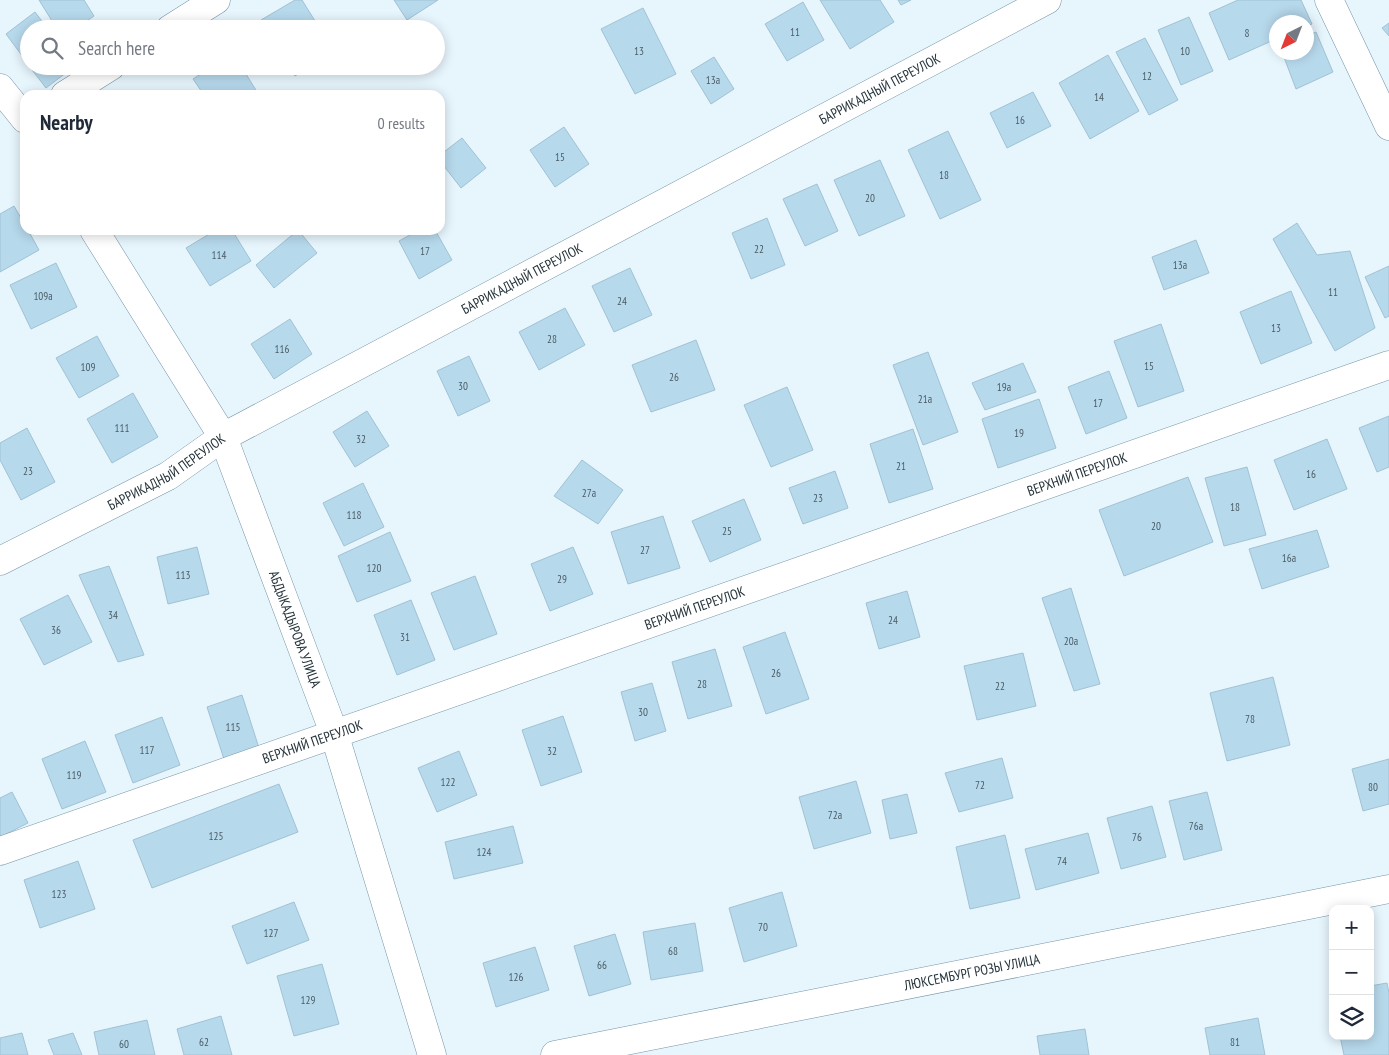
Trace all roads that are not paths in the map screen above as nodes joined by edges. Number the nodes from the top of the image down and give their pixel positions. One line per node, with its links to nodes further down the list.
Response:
1 (216, 0): 4 (street)
2 (1047, 0): 12 (street, БАРРИКАДНЫЙ ПЕРЕУЛОК)
3 (1329, 0): 9 (street)
4 (184, 20)
5 (97, 75): 7 (street)
6 (0, 88): 8 (street)
7 (73, 90)
8 (20, 113)
9 (1389, 126)
10 (97, 235): 12 (street, АБДЫКАДЫРОВА УЛИЦА)
11 (1389, 365): 14 (street, ВЕРХНИЙ ПЕРЕУЛОК)
12 (223, 437): 13 (street, БАРРИКАДНЫЙ ПЕРЕУЛОК); 14 (street, АБДЫКАДЫРОВА УЛИЦА)
13 (0, 561)
14 (334, 733): 15 (street, ВЕРХНИЙ ПЕРЕУЛОК); 17 (street, АБДЫКАДЫРОВА УЛИЦА)
15 (0, 851)
16 (1389, 889): 18 (street, ЛЮКСЕМБУРГ РОЗЫ УЛИЦА)
17 (432, 1055)
18 (555, 1055)

